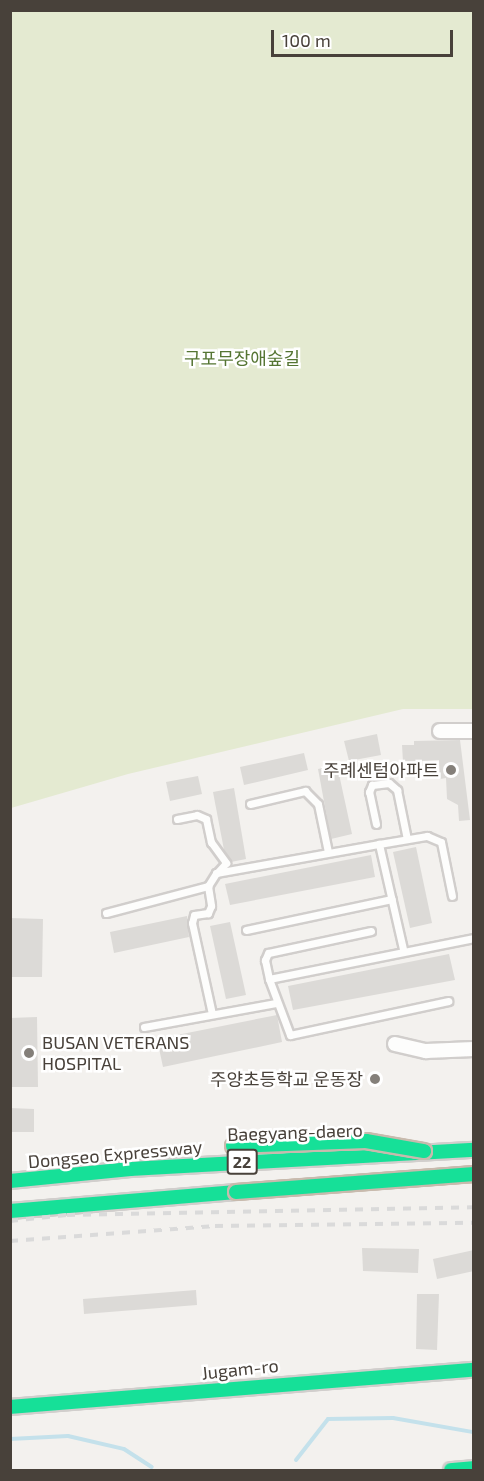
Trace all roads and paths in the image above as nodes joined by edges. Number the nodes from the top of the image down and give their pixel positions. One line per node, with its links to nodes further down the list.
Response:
1 (440, 731): 2 (street)
2 (474, 731)
3 (250, 804): 8 (lane)
4 (177, 819): 9 (lane)
5 (376, 824): 6 (lane)
6 (407, 839): 7 (lane); 11 (lane)
7 (379, 844): 8 (lane); 12 (lane)
8 (328, 852): 9 (lane)
9 (216, 873): 10 (lane)
10 (208, 886): 13 (lane); 21 (lane)
11 (452, 896)
12 (392, 899): 14 (lane); 17 (lane)
13 (106, 913)
14 (246, 930)
15 (371, 931): 18 (lane)
16 (474, 938): 17 (lane)
17 (404, 949): 18 (lane)
18 (269, 979): 20 (lane)
19 (448, 1001): 20 (lane)
20 (276, 1003): 21 (lane)
21 (212, 1014): 22 (lane)
22 (144, 1027)
23 (396, 1044): 24 (street)
24 (474, 1049)
25 (474, 1144): 32 (main road, Baegyang-daero)
26 (222, 1147): 29 (main road, bridge)
27 (474, 1150): 29 (main road, Dongseo Expressway / 22)
28 (157, 1151): 31 (main road)
29 (424, 1151): 34 (main road, Dongseo Expressway / 22, bridge)
30 (474, 1164): 35 (main road, Dongseo Expressway / 22)
31 (10, 1166)
32 (10, 1174)
33 (474, 1175): 36 (main road); 37 (main road, bridge)
34 (10, 1181)
35 (10, 1193)
36 (10, 1202)
37 (10, 1211)
38 (474, 1370): 39 (main road, Jugam-ro)
39 (10, 1407)
40 (474, 1468): 41 (main road)
41 (452, 1470)

